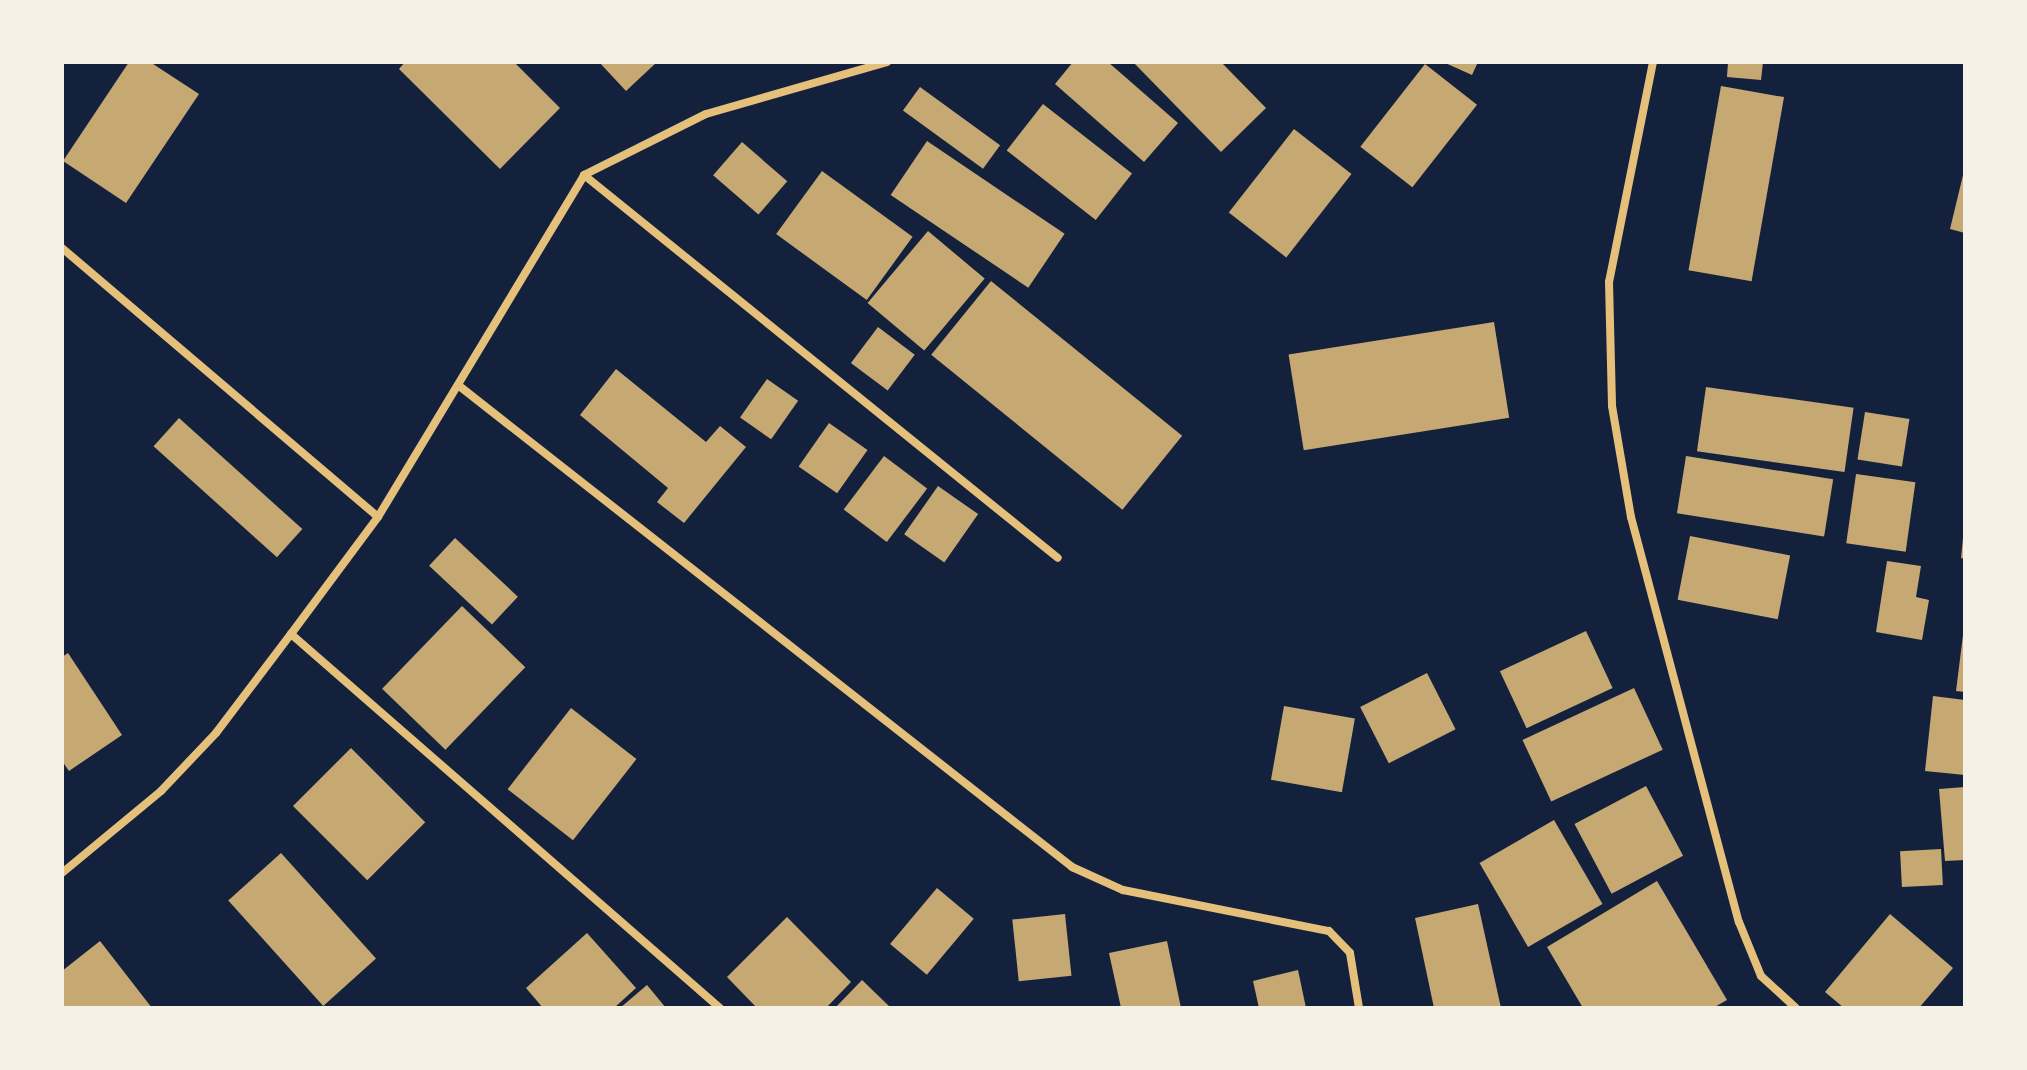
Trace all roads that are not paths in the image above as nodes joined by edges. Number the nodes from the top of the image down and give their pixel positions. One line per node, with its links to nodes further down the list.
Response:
1 (887, 62): 3 (street)
2 (1653, 62): 12 (street)
3 (584, 175): 5 (street); 7 (street)
4 (62, 248): 6 (street)
5 (458, 385): 6 (street); 11 (street)
6 (378, 517): 8 (street)
7 (1058, 558)
8 (291, 634): 9 (street); 10 (street)
9 (62, 873)
10 (720, 1008)
11 (1359, 1008)
12 (1796, 1008)

